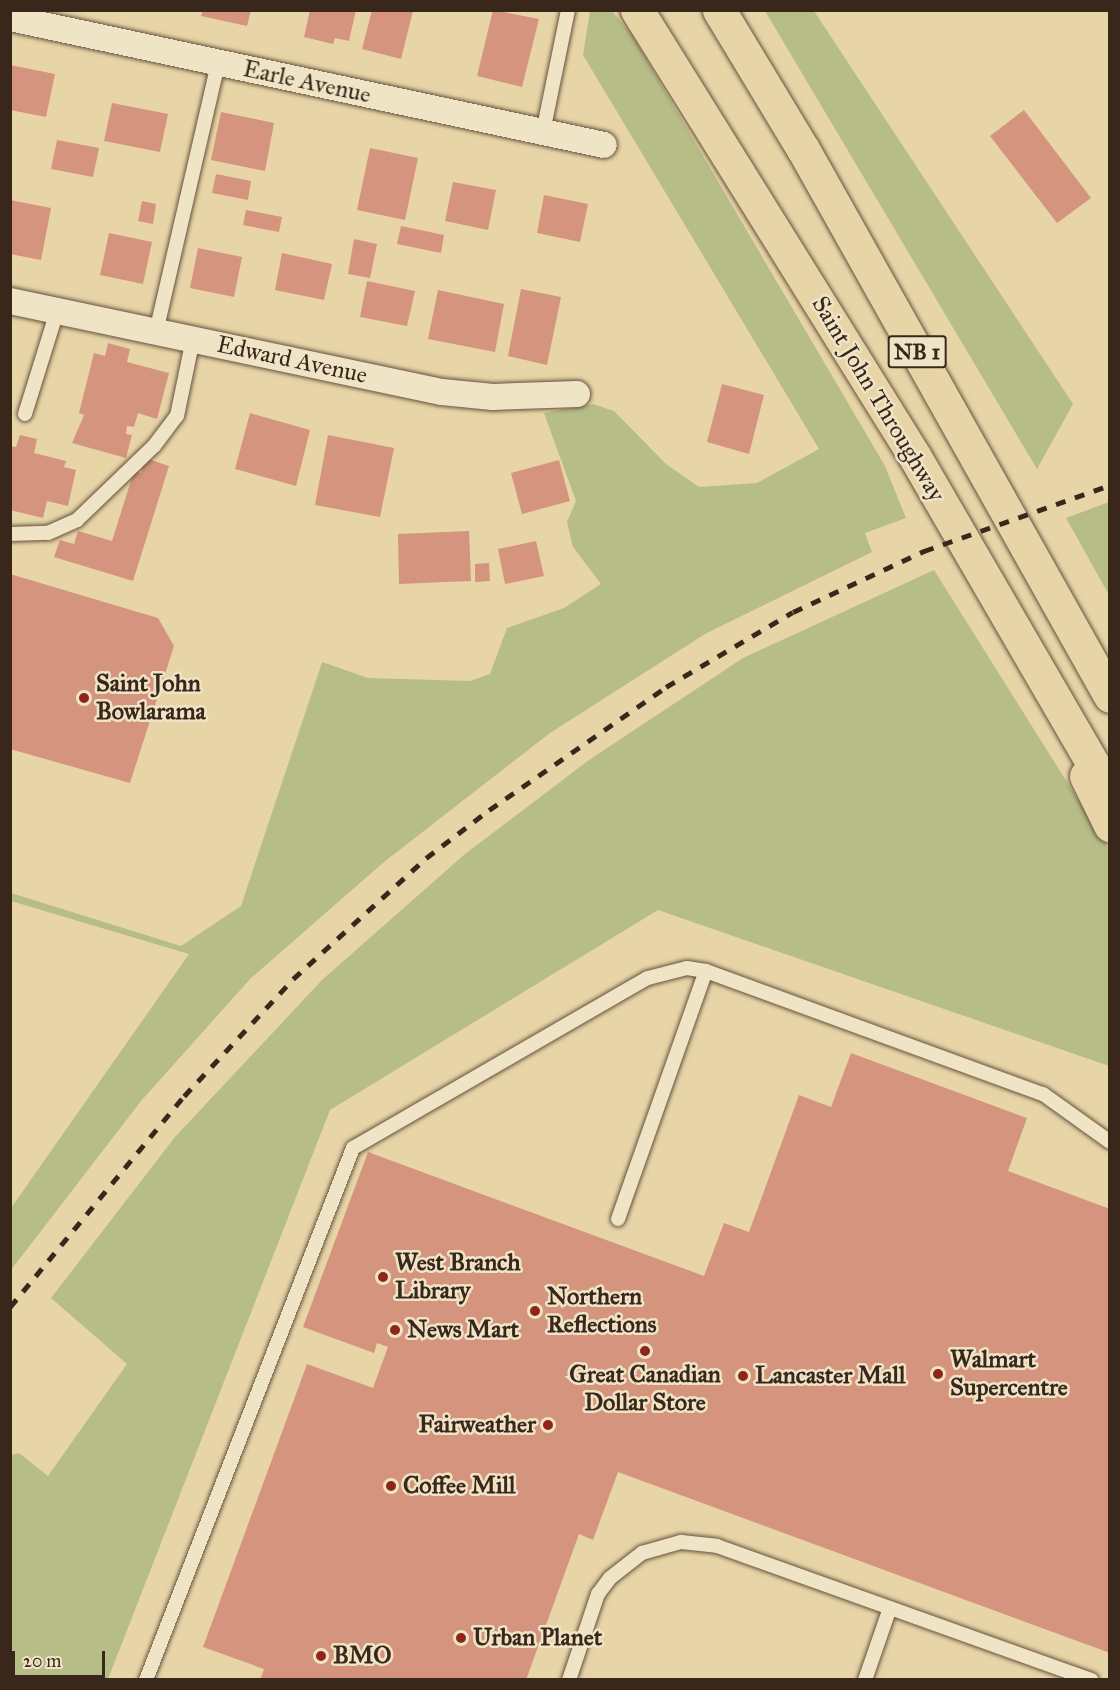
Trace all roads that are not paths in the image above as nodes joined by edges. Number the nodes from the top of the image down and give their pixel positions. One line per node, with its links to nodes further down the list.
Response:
1 (568, 10): 6 (lane)
2 (637, 10): 15 (highway, Saint John Throughway / NB 1)
3 (719, 10): 16 (highway, NB 1)
4 (10, 18): 5 (street, Earle Avenue)
5 (218, 63): 6 (street, Earle Avenue); 10 (lane)
6 (543, 132): 7 (street, Earle Avenue)
7 (604, 145)
8 (10, 301): 9 (street, Edward Avenue)
9 (57, 311): 10 (street, Edward Avenue); 13 (lane)
10 (156, 332): 11 (street, Edward Avenue)
11 (193, 339): 12 (street, Edward Avenue); 14 (lane)
12 (576, 394)
13 (25, 414)
14 (10, 534)
15 (1032, 663): 17 (highway, Saint John Throughway / NB 1); 18 (highway)
16 (1110, 696)
17 (1110, 794)
18 (1110, 825)
19 (706, 971): 20 (lane); 21 (lane); 23 (lane)
20 (1110, 1142)
21 (618, 1219)
22 (890, 1608): 24 (lane); 25 (lane); 26 (lane)
23 (146, 1680)
24 (568, 1680)
25 (866, 1680)
26 (1092, 1680)

